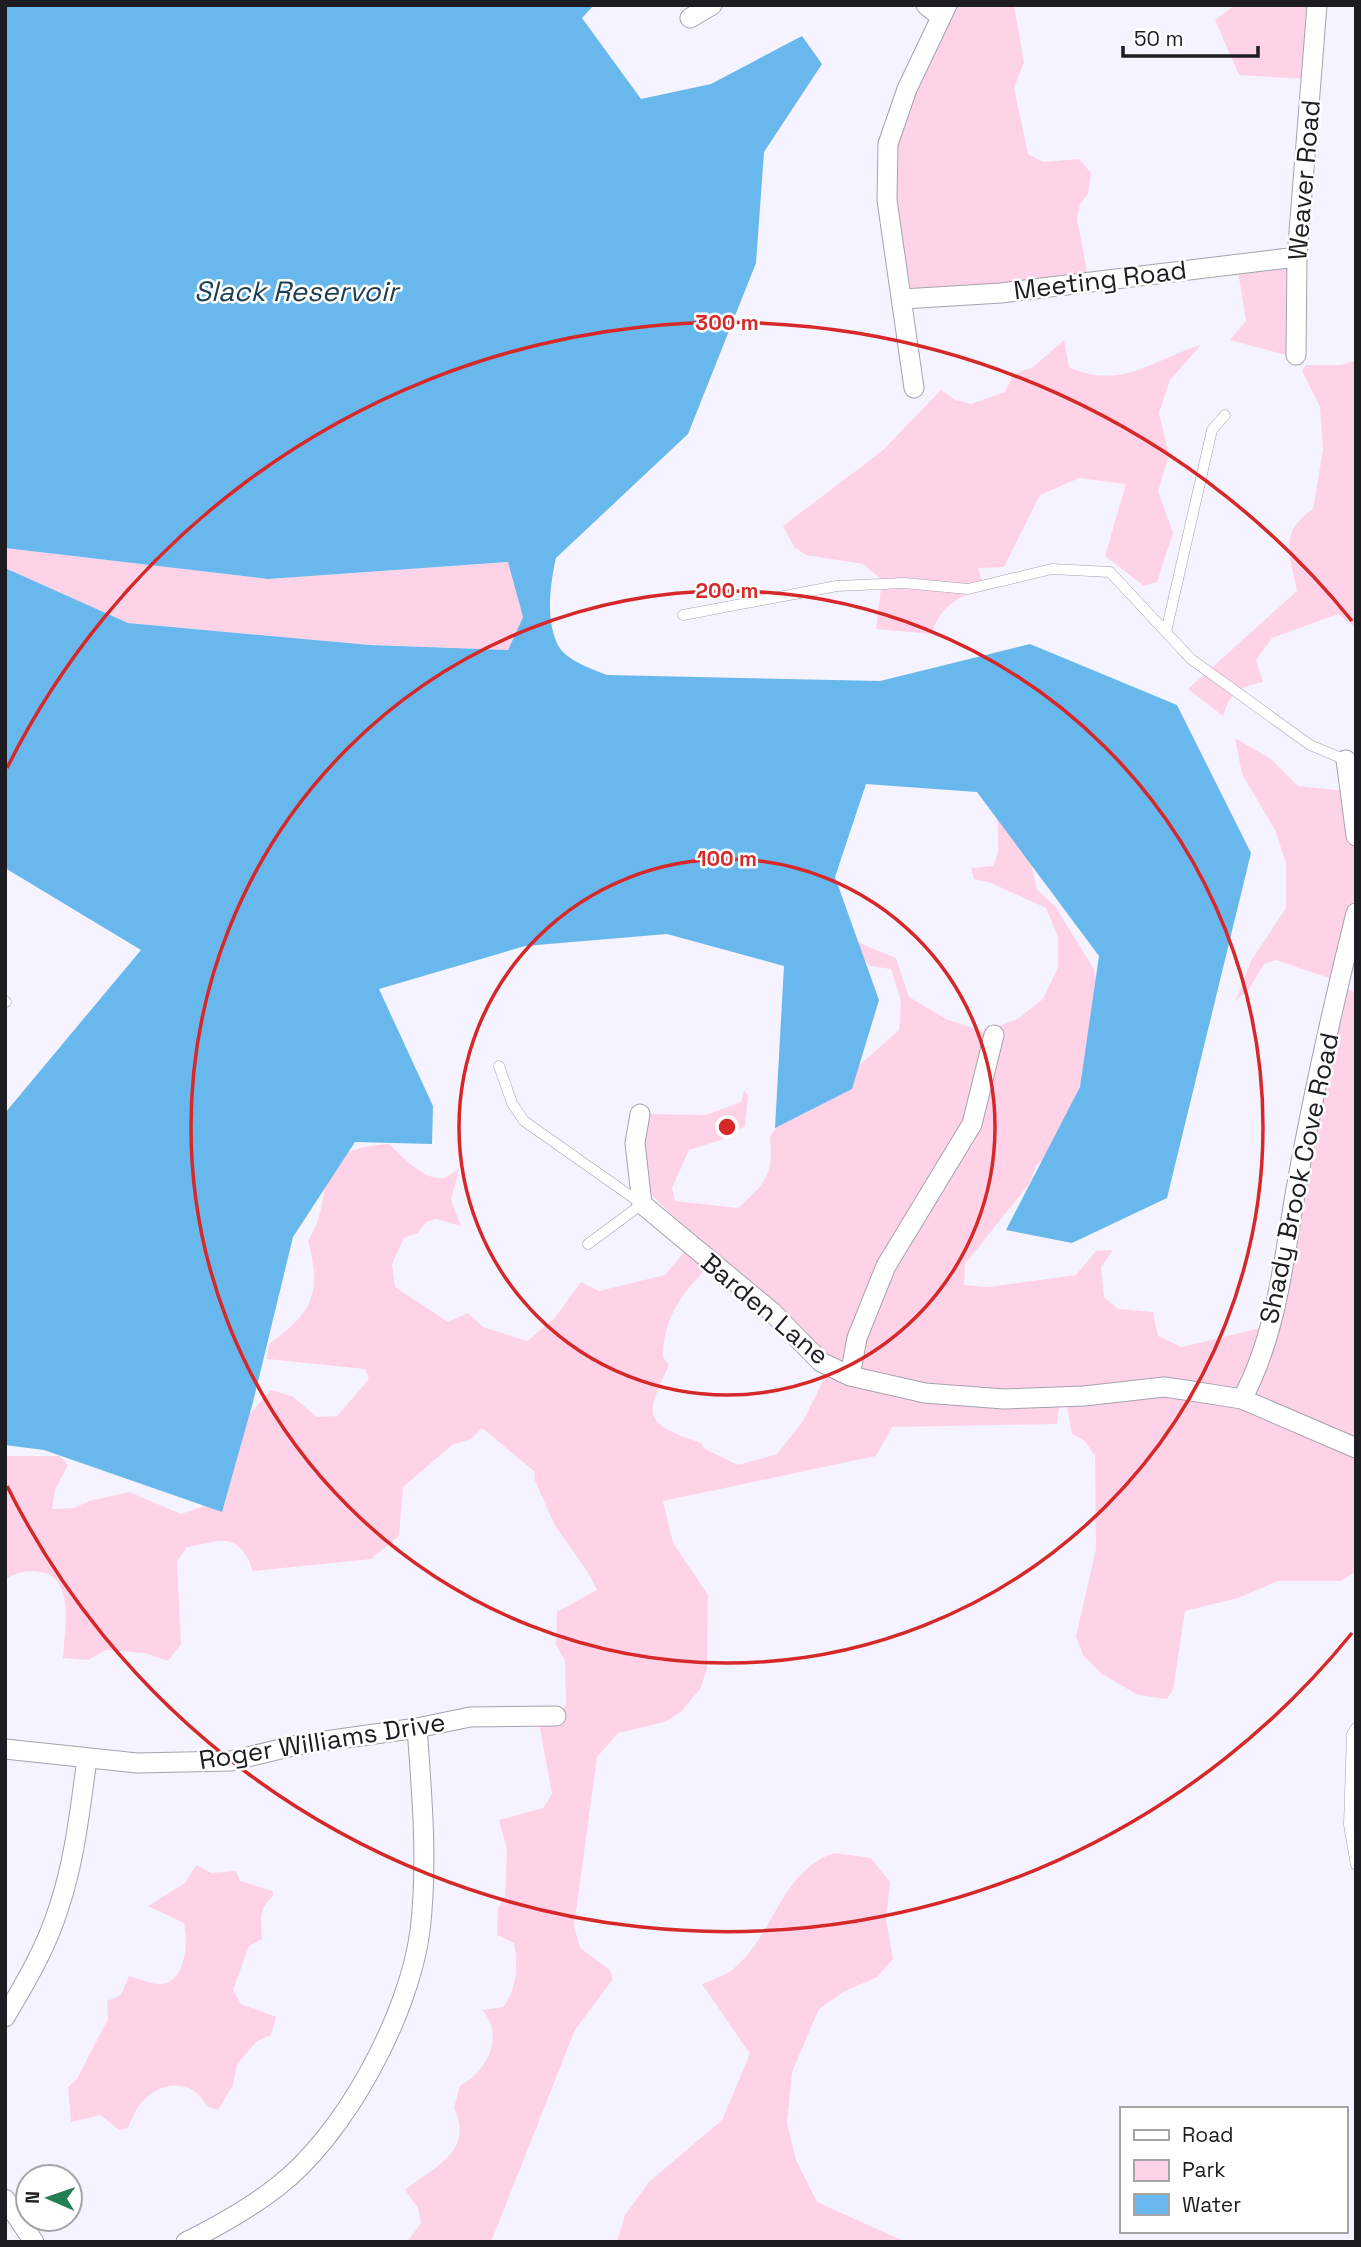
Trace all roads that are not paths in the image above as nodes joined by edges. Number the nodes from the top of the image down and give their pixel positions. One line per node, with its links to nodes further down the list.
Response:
1 (712, 5): 4 (street)
2 (1317, 5): 5 (street, Weaver Road)
3 (938, 9): 6 (street)
4 (690, 18)
5 (1297, 257): 6 (street, Meeting Road); 7 (street, Weaver Road)
6 (903, 299): 8 (street)
7 (1296, 355)
8 (914, 388)
9 (1225, 415): 11 (lane)
10 (682, 615): 11 (lane)
11 (1166, 632): 12 (lane)
12 (1346, 760): 13 (street)
13 (1356, 836)
14 (1356, 913): 21 (street, Shady Brook Cove Road)
15 (994, 1035): 20 (street)
16 (499, 1066): 18 (lane)
17 (640, 1114): 18 (street)
18 (642, 1204): 19 (lane); 20 (street, Barden Lane)
19 (587, 1244)
20 (850, 1376): 21 (street, Barden Lane)
21 (1242, 1399): 22 (street, Barden Lane)
22 (1356, 1448)
23 (556, 1716): 24 (street, Roger Williams Drive)
24 (417, 1728): 27 (street, Roger Williams Drive); 32 (street)
25 (1356, 1728): 28 (lane)
26 (5, 1749): 27 (street, Roger Williams Drive)
27 (87, 1759): 29 (street)
28 (1356, 1865)
29 (5, 2017)
30 (5, 2199): 31 (street)
31 (34, 2242)
32 (186, 2242)

